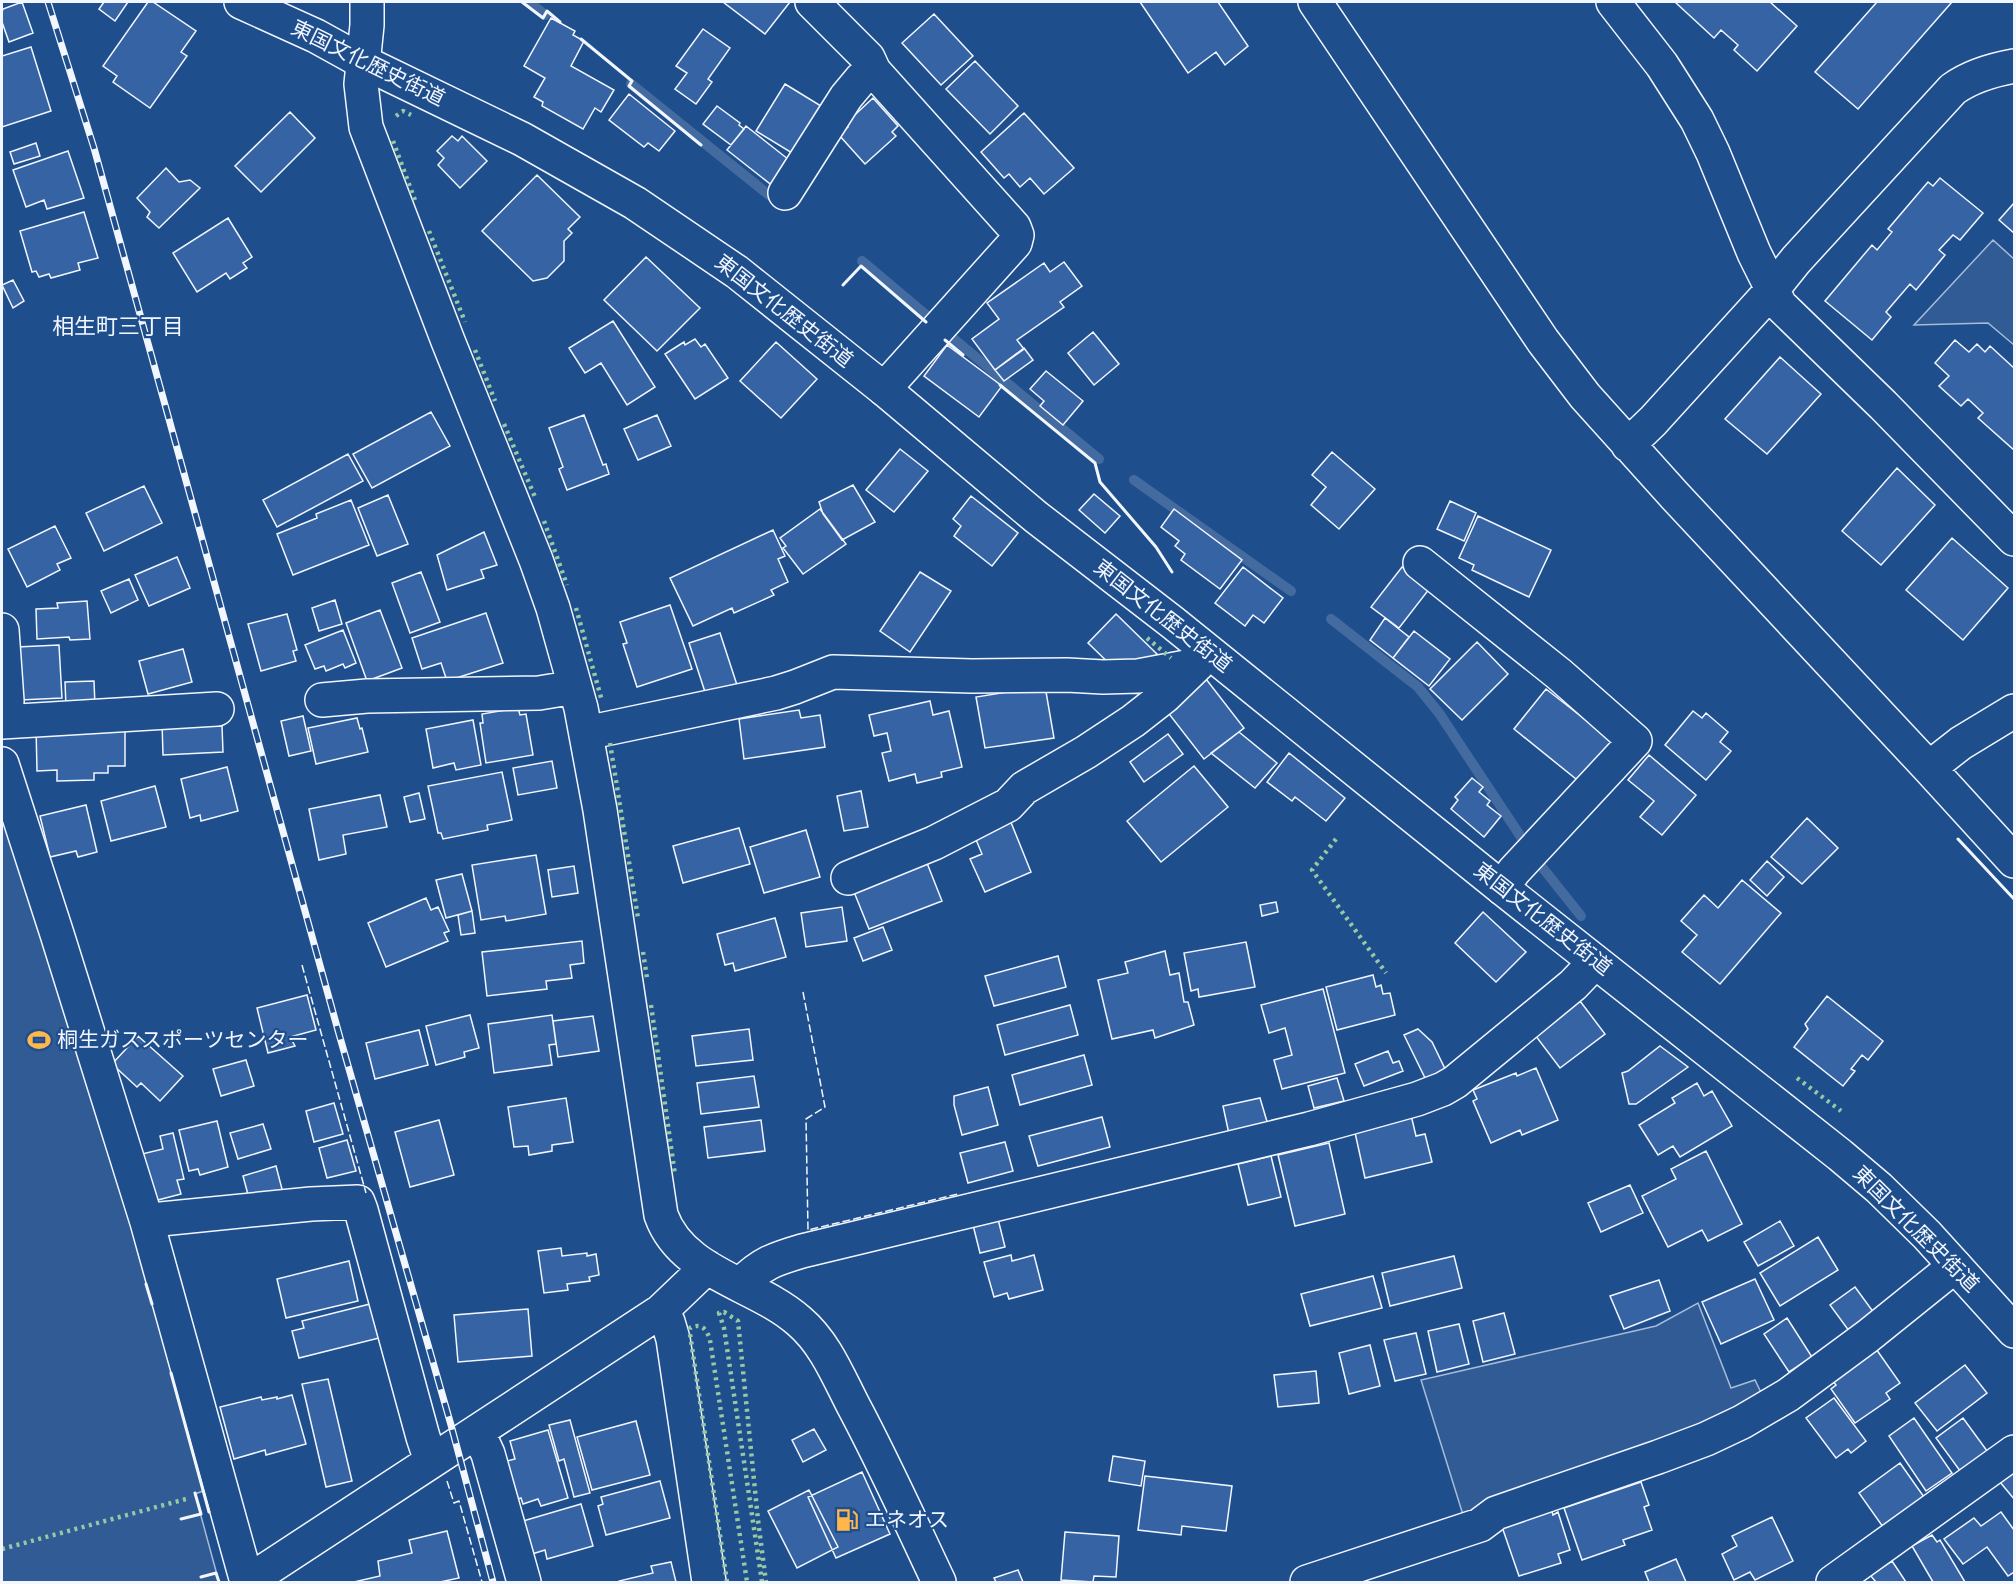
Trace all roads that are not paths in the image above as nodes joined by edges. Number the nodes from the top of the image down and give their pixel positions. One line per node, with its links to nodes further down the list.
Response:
1 (241, 2): 6 (main road, 東国文化歴史街道)
2 (367, 2): 6 (main road)
3 (812, 2): 8 (main road)
4 (1315, 2): 12 (main road)
5 (1612, 2): 10 (main road)
6 (363, 62): 11 (main road, 東国文化歴史街道); 17 (main road)
7 (2014, 66): 10 (main road)
8 (874, 71): 9 (main road); 11 (main road)
9 (785, 193)
10 (1772, 290): 12 (main road); 13 (main road)
11 (884, 389): 16 (main road, 東国文化歴史街道)
12 (1628, 445): 24 (main road)
13 (2014, 539)
14 (1420, 563): 27 (main road)
15 (2, 630): 21 (main road)
16 (1203, 658): 22 (main road); 26 (main road); 27 (main road, 東国文化歴史街道)
17 (575, 687): 18 (main road); 22 (main road)
18 (322, 700)
19 (217, 709): 21 (main road)
20 (2014, 711): 24 (main road)
21 (3, 721)
22 (586, 733): 31 (main road)
23 (2, 764): 29 (main road)
24 (1929, 768): 25 (main road)
25 (2014, 861)
26 (848, 878)
27 (1502, 888): 28 (main road, 東国文化歴史街道)
28 (1595, 962): 30 (main road, 東国文化歴史街道); 32 (main road)
29 (147, 1222): 37 (main road); 38 (main road)
30 (1955, 1266): 34 (main road, 東国文化歴史街道); 42 (main road)
31 (707, 1267): 32 (main road); 33 (main road)
32 (741, 1284): 41 (main road)
33 (661, 1311): 35 (main road); 40 (main road)
34 (2014, 1331)
35 (478, 1432): 37 (main road); 39 (main road)
36 (2014, 1452): 43 (main road)
37 (431, 1461): 38 (main road)
38 (246, 1580)
39 (524, 1582)
40 (709, 1582)
41 (939, 1582)
42 (1307, 1582)
43 (1833, 1582)

